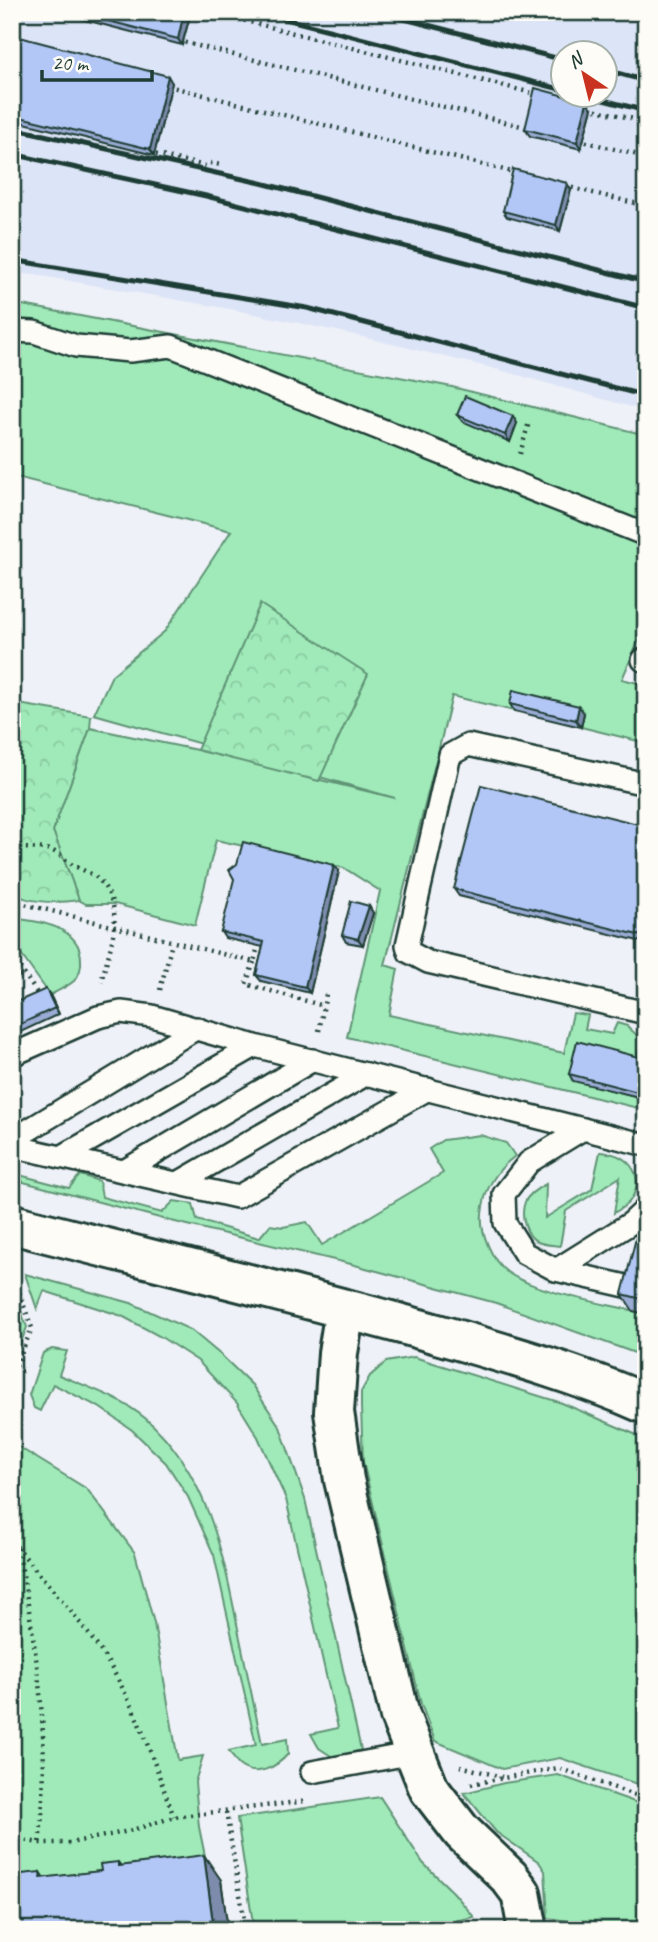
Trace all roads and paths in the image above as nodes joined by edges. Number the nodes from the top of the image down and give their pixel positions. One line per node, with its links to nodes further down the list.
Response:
1 (210, 12): 4 (path)
2 (172, 39): 7 (path)
3 (160, 84): 12 (path)
4 (540, 95)
5 (592, 108): 6 (path)
6 (646, 122)
7 (537, 130)
8 (578, 140): 10 (path)
9 (144, 151): 11 (path)
10 (646, 157)
11 (221, 165)
12 (524, 175)
13 (565, 186): 14 (path)
14 (646, 206)
15 (12, 331): 16 (lane)
16 (646, 535)
17 (646, 784): 32 (lane)
18 (12, 846): 20 (path)
19 (12, 901): 20 (path)
20 (115, 928): 21 (path); 27 (path)
21 (172, 943): 24 (path); 28 (path)
22 (258, 946): 24 (path)
23 (12, 956): 26 (path)
24 (254, 962): 31 (path)
25 (12, 975): 26 (path)
26 (27, 976): 30 (path)
27 (101, 982)
28 (161, 989)
29 (326, 994): 31 (path)
30 (46, 1006)
31 (324, 1006): 36 (path)
32 (646, 1013)
33 (197, 1028): 34 (lane); 35 (lane); 40 (lane)
34 (255, 1046): 36 (lane); 43 (lane)
35 (12, 1055)
36 (313, 1060): 37 (lane); 45 (lane)
37 (367, 1074): 38 (lane); 46 (lane)
38 (428, 1089): 39 (lane); 46 (lane)
39 (583, 1129): 41 (lane); 49 (lane)
40 (12, 1140)
41 (640, 1143): 44 (lane)
42 (12, 1146): 43 (lane)
43 (61, 1157): 45 (lane)
44 (646, 1163)
45 (124, 1171): 46 (lane)
46 (178, 1183)
47 (646, 1209): 49 (lane)
48 (12, 1224): 52 (street)
49 (556, 1270): 51 (lane)
50 (12, 1273): 53 (path)
51 (639, 1289)
52 (345, 1309): 54 (street); 57 (street)
53 (12, 1376)
54 (646, 1404)
55 (12, 1541): 56 (path)
56 (18, 1548): 61 (path); 63 (path)
57 (414, 1753): 58 (lane); 65 (street)
58 (312, 1773)
59 (468, 1784): 60 (path)
60 (646, 1799)
61 (174, 1817): 63 (path); 64 (path)
62 (12, 1838): 63 (path)
63 (39, 1843)
64 (246, 1930)
65 (528, 1930)

